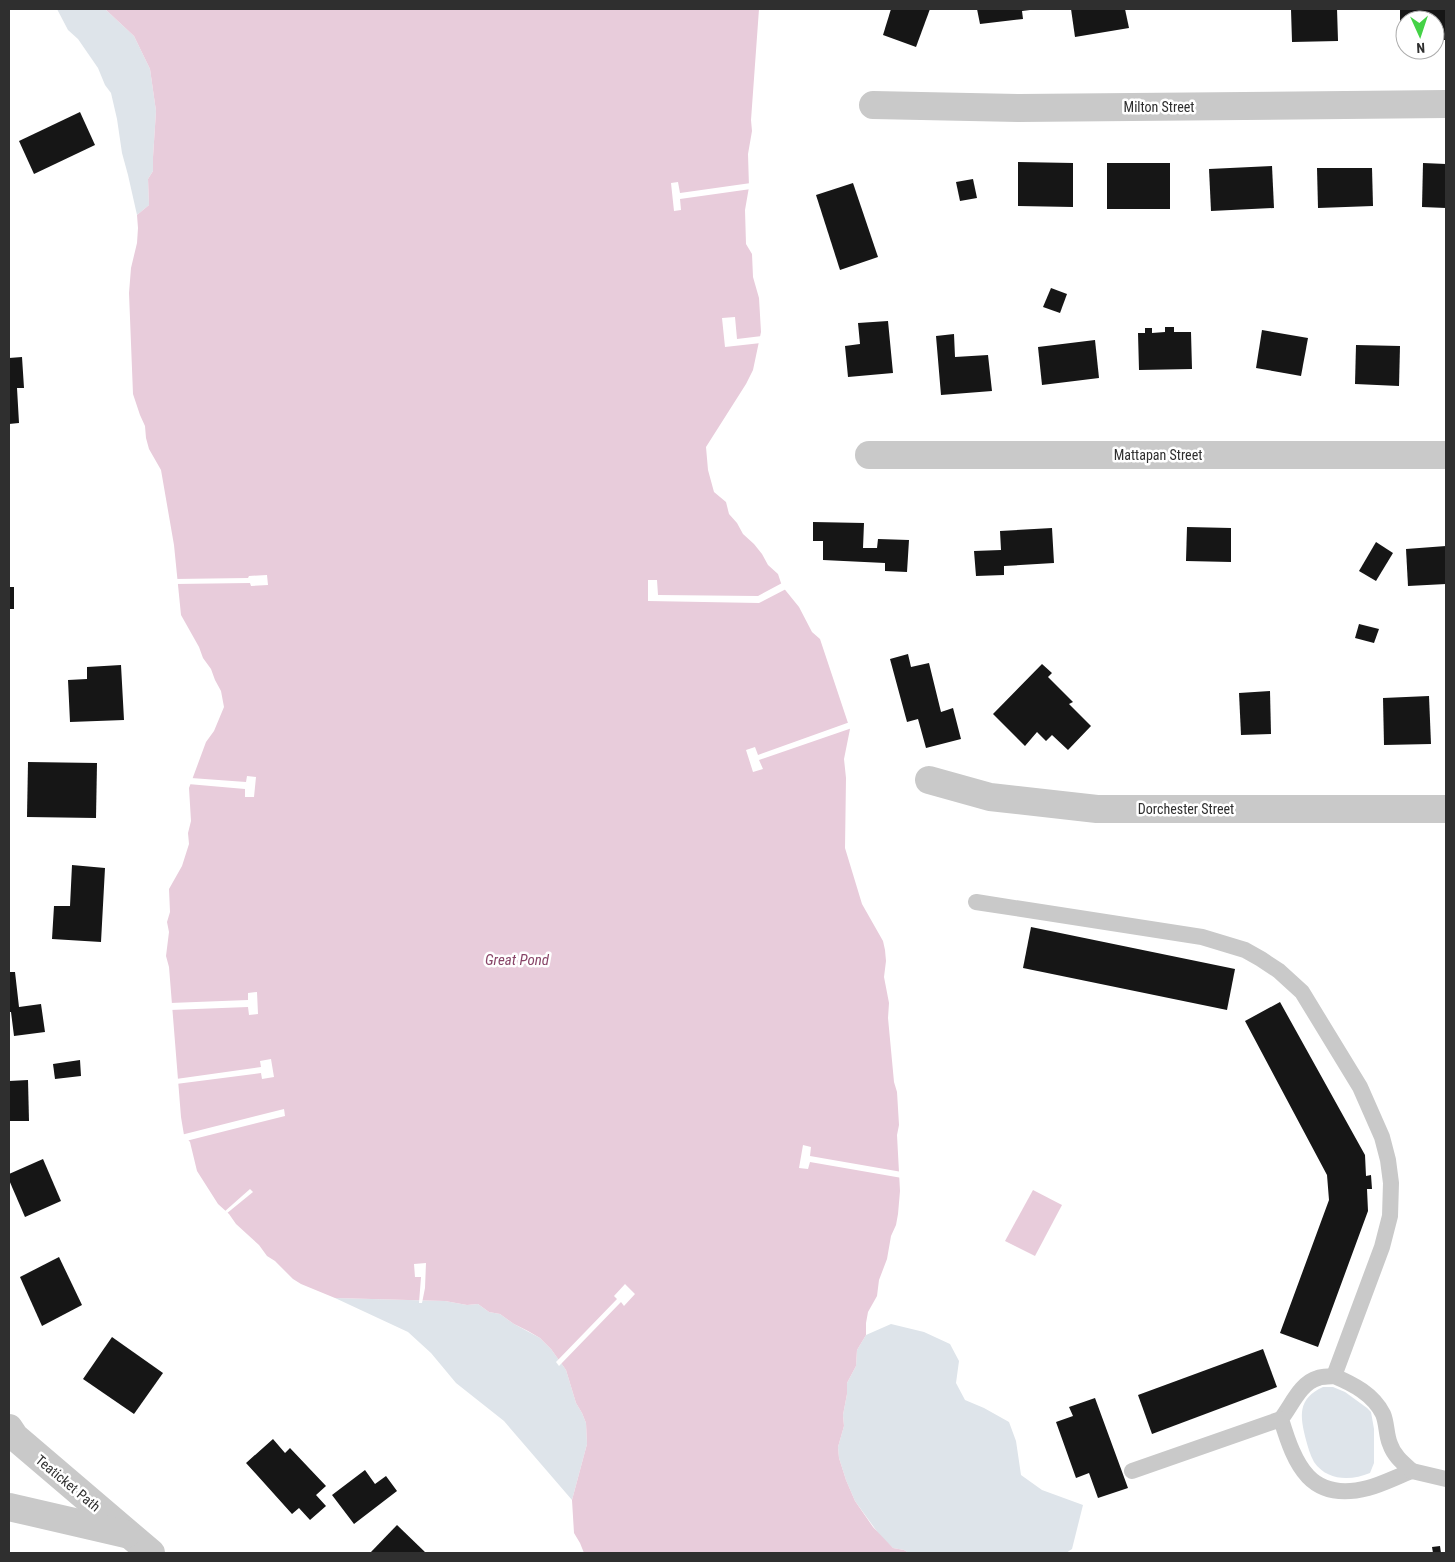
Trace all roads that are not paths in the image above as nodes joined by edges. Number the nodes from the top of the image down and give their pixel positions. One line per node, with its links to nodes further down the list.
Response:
1 (1446, 104): 2 (street, Milton Street)
2 (873, 105)
3 (869, 455): 4 (street, Mattapan Street)
4 (1446, 455)
5 (930, 780): 6 (street, Dorchester Street)
6 (1446, 809)
7 (976, 902): 8 (lane)
8 (1334, 1376): 9 (lane); 12 (lane)
9 (1281, 1419): 11 (lane); 12 (lane)
10 (9, 1428): 15 (street, Teaticket Path)
11 (1132, 1471)
12 (1412, 1471): 13 (lane)
13 (1446, 1479)
14 (9, 1507): 15 (street, Teaticket Path)
15 (130, 1535): 16 (street, Teaticket Path)
16 (151, 1553)

